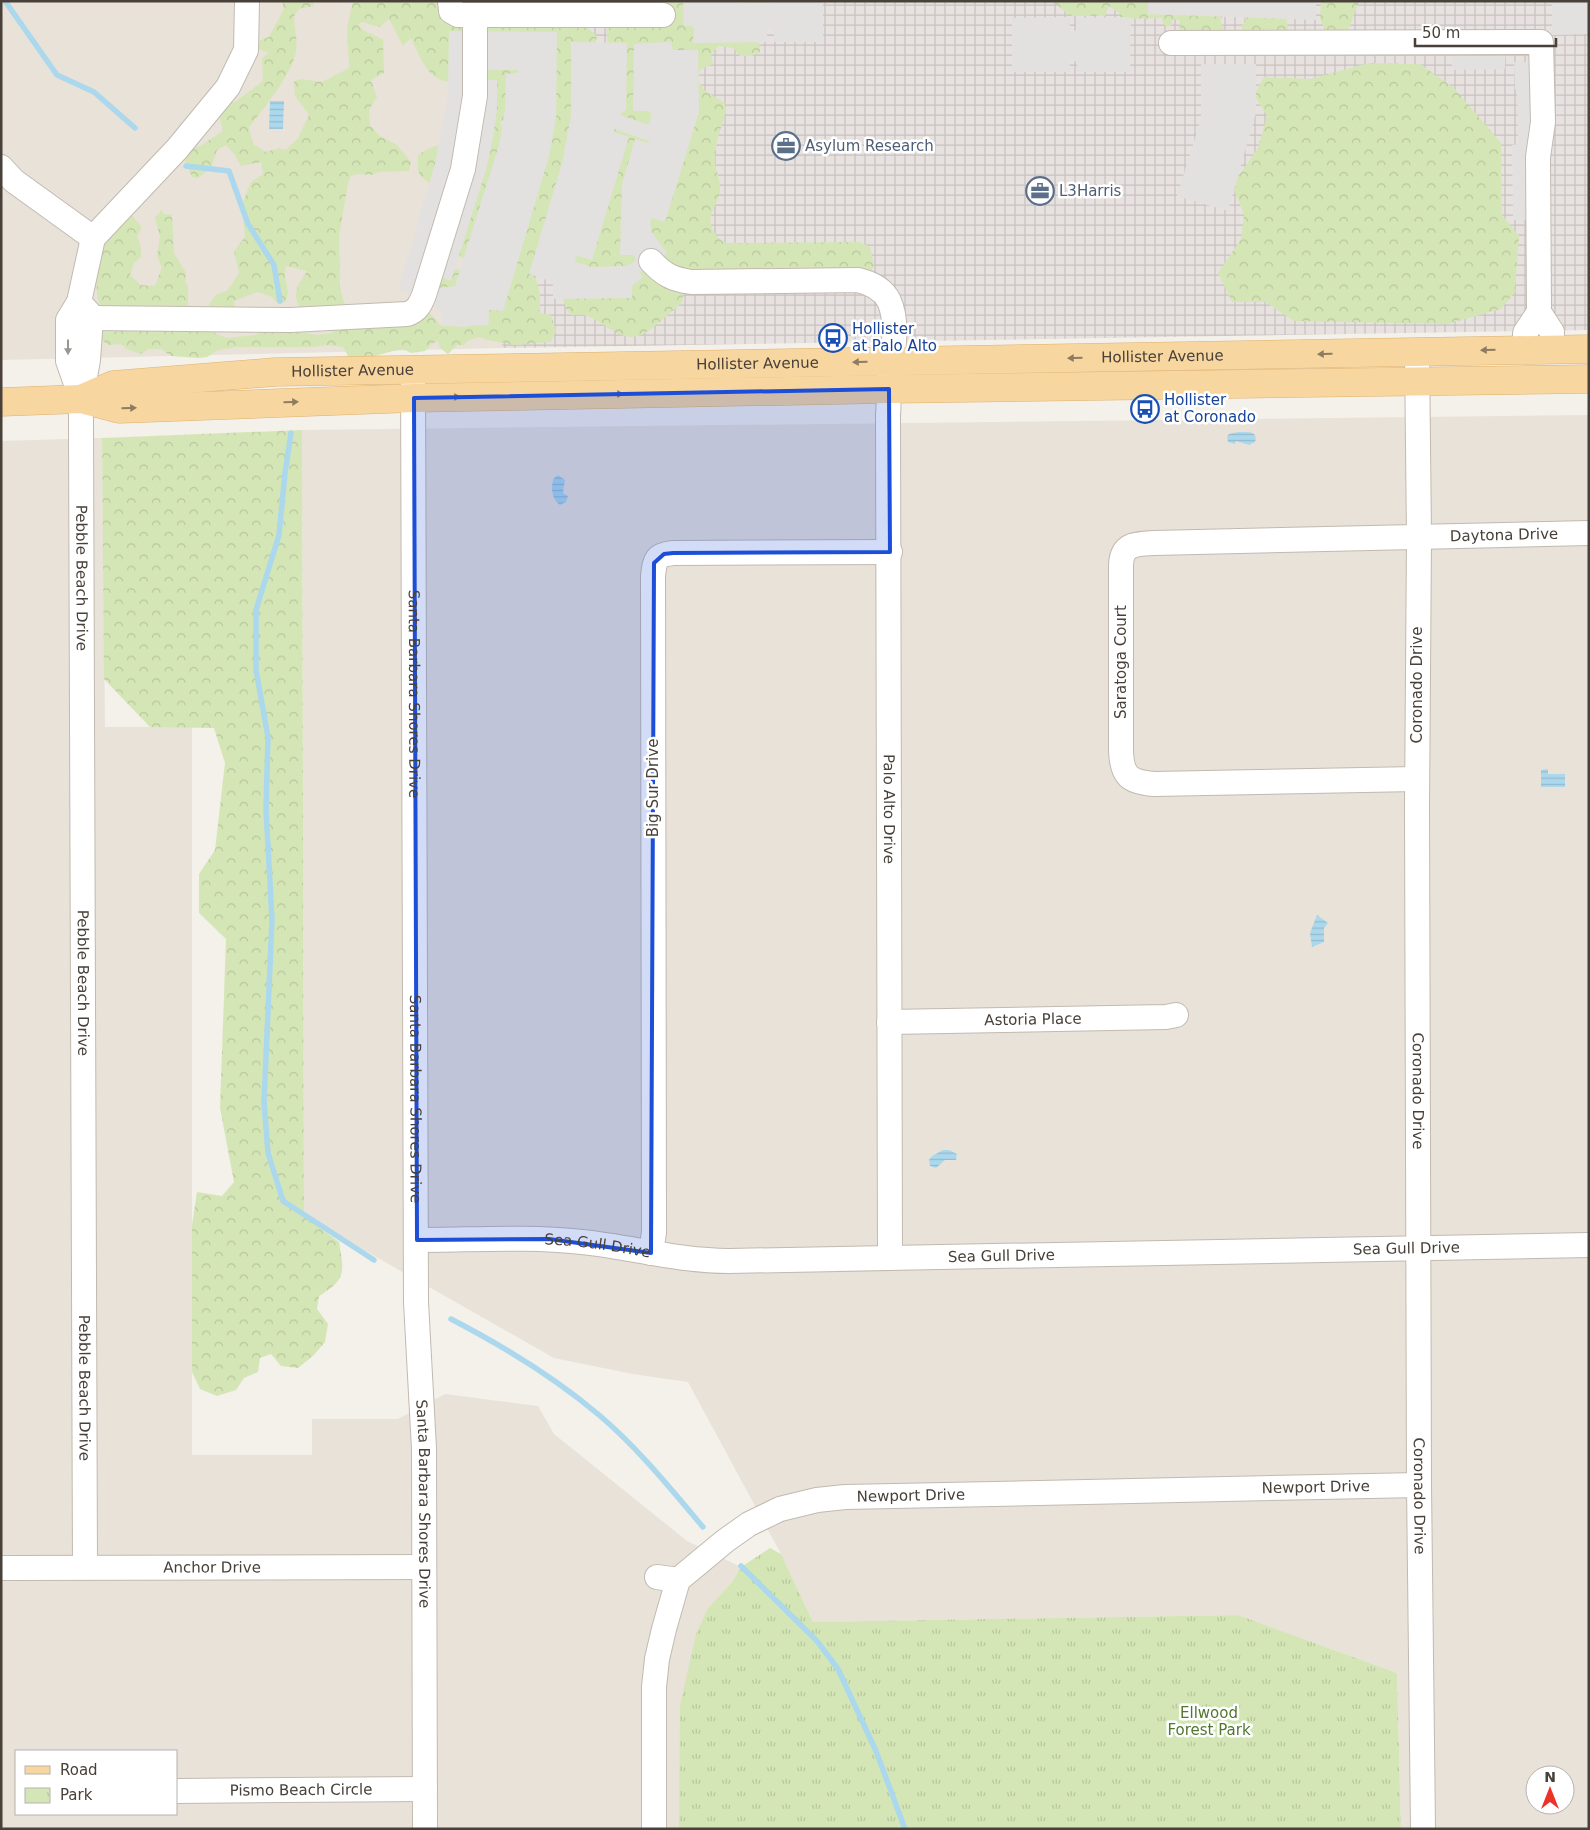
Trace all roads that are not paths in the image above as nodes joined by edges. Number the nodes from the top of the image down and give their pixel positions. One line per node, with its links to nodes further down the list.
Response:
1 (247, 1): 7 (street)
2 (450, 1): 3 (street)
3 (475, 15): 4 (street); 9 (street)
4 (663, 15)
5 (1171, 43): 10 (street)
6 (5, 180): 7 (street)
7 (93, 238): 9 (street, Pebble Beach Drive)
8 (651, 261): 15 (street, Palo Alto Drive)
9 (85, 310): 21 (street, Pebble Beach Drive)
10 (1538, 312): 12 (street); 13 (street)
11 (1589, 349): 13 (main road, Hollister Avenue)
12 (1525, 350): 13 (main road, Hollister Avenue); 14 (main road, Hollister Avenue, one-way to 14)
13 (1552, 350)
14 (1417, 352): 15 (main road, Hollister Avenue, one-way to 15); 18 (street, Coronado Drive)
15 (891, 361): 16 (main road, Hollister Avenue, one-way to 16); 19 (street, Palo Alto Drive)
16 (413, 369): 20 (street, Santa Barbara Shores Drive); 21 (main road, Hollister Avenue)
17 (1589, 379): 18 (main road, Hollister Avenue)
18 (1417, 382): 19 (main road, Hollister Avenue); 24 (street, Coronado Drive)
19 (889, 389): 20 (main road, Hollister Avenue, one-way to 19); 25 (street, Palo Alto Drive)
20 (414, 398): 21 (main road, Hollister Avenue, one-way to 20); 29 (street, Santa Barbara Shores Drive)
21 (81, 400): 22 (main road, Hollister Avenue); 35 (street, Pebble Beach Drive)
22 (1, 402)
23 (1589, 533): 24 (street, Daytona Drive)
24 (1418, 538): 26 (street, Coronado Drive); 26 (street, Saratoga Court)
25 (890, 552): 28 (street, Palo Alto Drive); 32 (street, Big Sur Drive)
26 (1417, 779): 31 (street, Coronado Drive)
27 (1176, 1014): 28 (street, Astoria Place)
28 (889, 1022): 33 (street, Palo Alto Drive)
29 (417, 1240): 32 (street, Sea Gull Drive); 36 (street, Santa Barbara Shores Drive)
30 (1589, 1245): 31 (street, Sea Gull Drive)
31 (1418, 1248): 33 (street, Sea Gull Drive); 34 (street, Coronado Drive)
32 (651, 1253): 33 (street, Sea Gull Drive)
33 (890, 1258)
34 (1419, 1486): 41 (street, Newport Drive); 42 (street, Coronado Drive)
35 (85, 1567): 36 (street, Anchor Drive); 37 (street, Anchor Drive)
36 (424, 1567): 38 (street, Santa Barbara Shores Drive)
37 (1, 1568)
38 (425, 1789): 39 (street, Pismo Beach Circle); 40 (street, Santa Barbara Shores Drive)
39 (178, 1791)
40 (425, 1829)
41 (654, 1829)
42 (1423, 1829)

